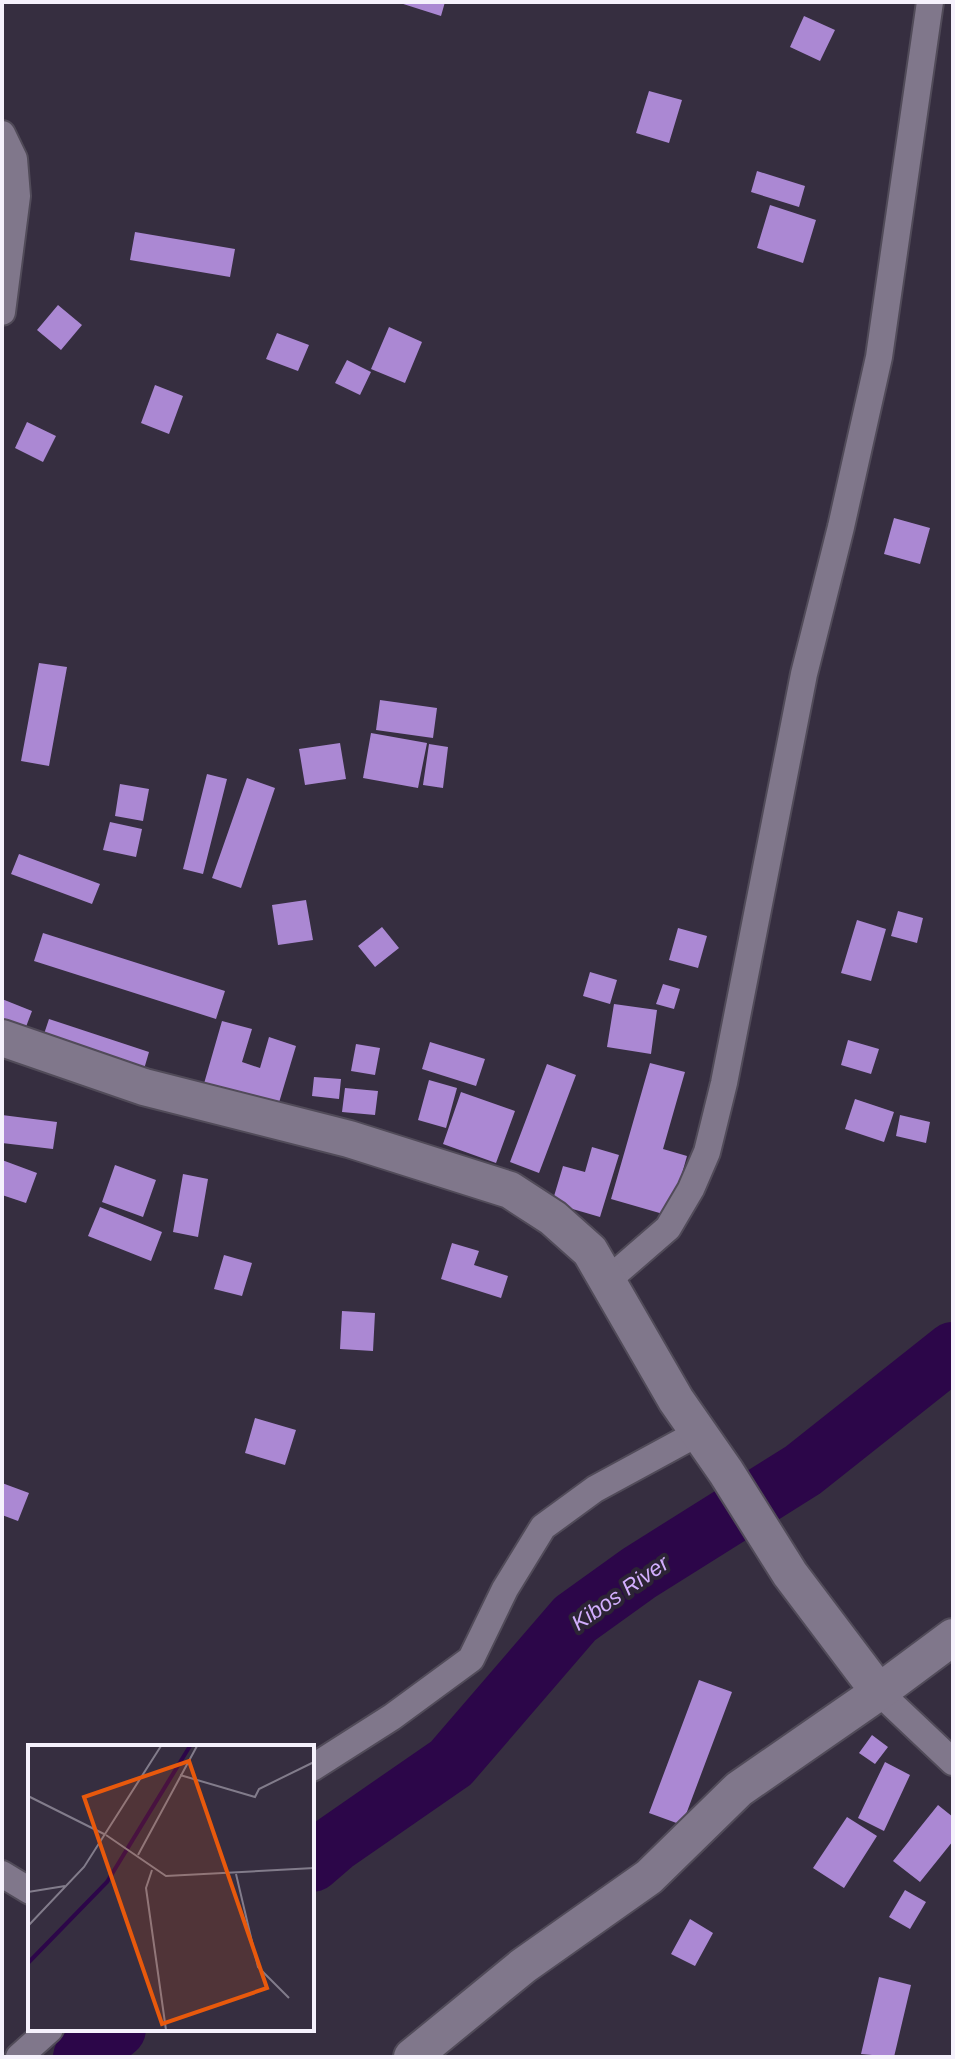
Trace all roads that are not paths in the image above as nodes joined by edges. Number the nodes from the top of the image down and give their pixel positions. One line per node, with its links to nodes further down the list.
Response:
1 (930, 2): 5 (street)
2 (2, 134): 3 (street)
3 (2, 312)
4 (2, 1038): 5 (main road)
5 (608, 1280): 6 (main road)
6 (698, 1433): 8 (main road); 10 (street)
7 (953, 1637): 8 (main road)
8 (879, 1692): 9 (street); 15 (main road)
9 (953, 1762)
10 (314, 1767)
11 (2, 1874): 12 (street)
12 (28, 1890)
13 (48, 2031): 14 (street)
14 (19, 2057)
15 (412, 2057)

